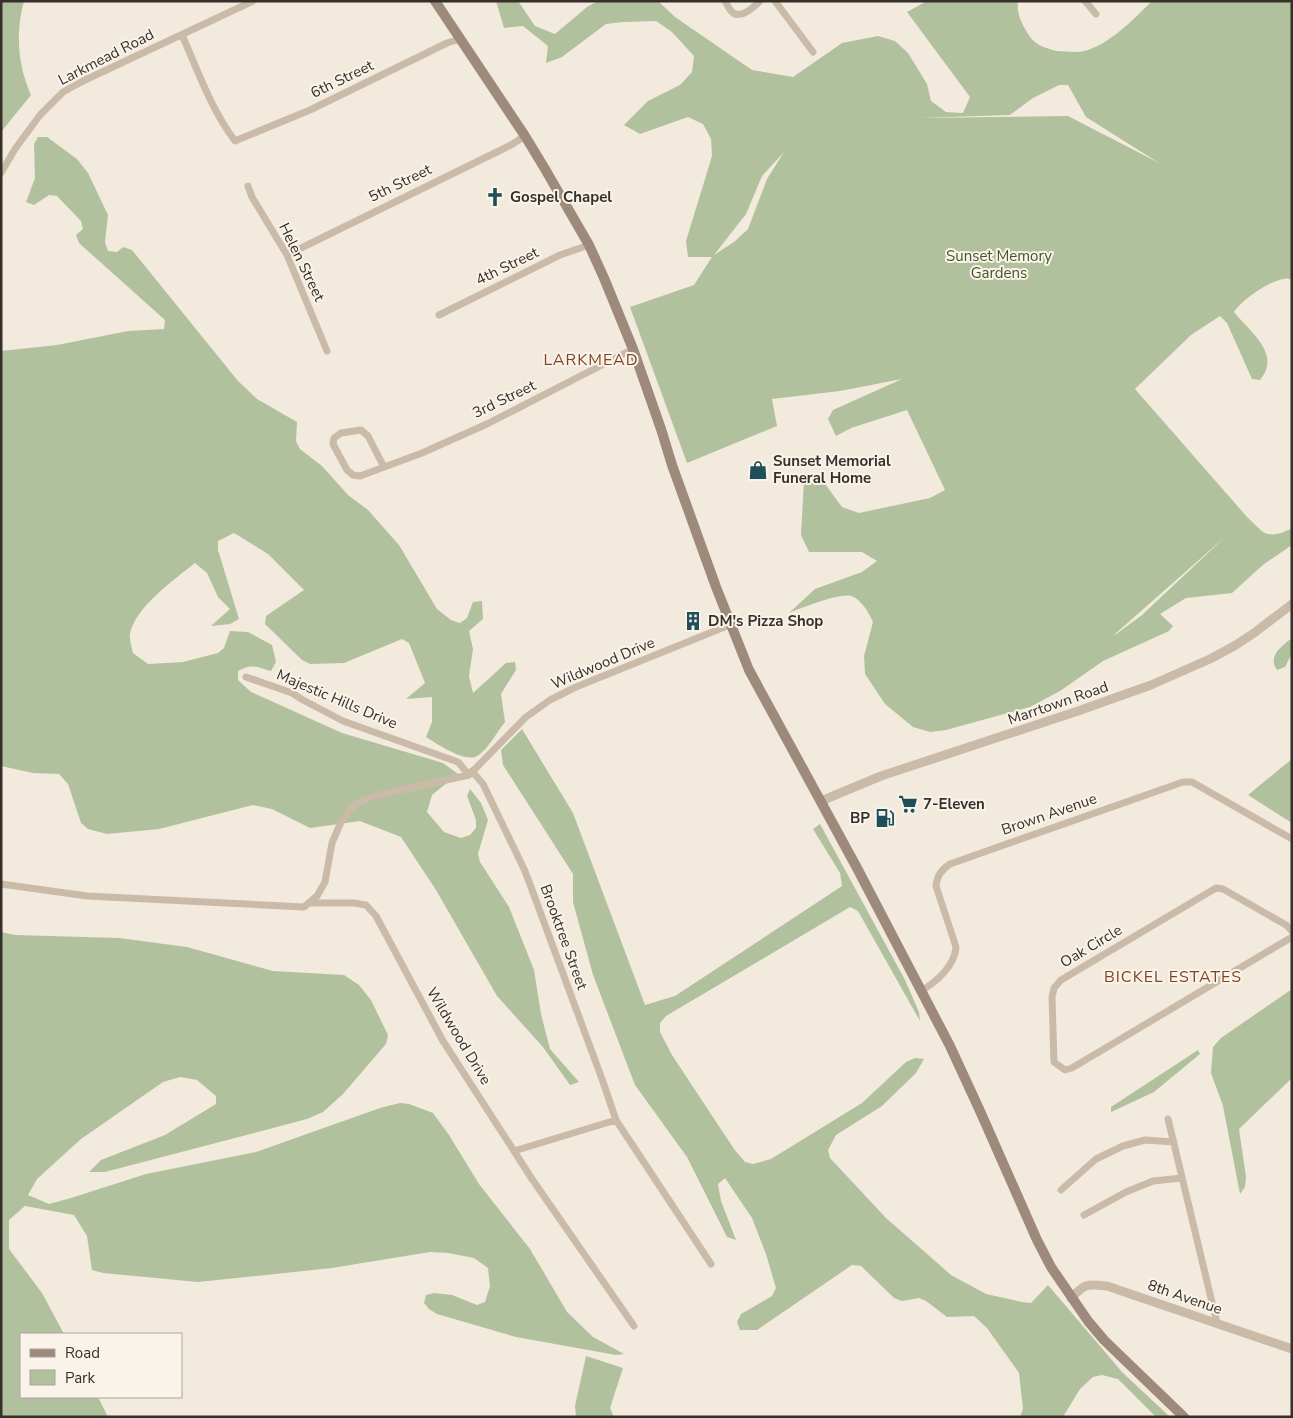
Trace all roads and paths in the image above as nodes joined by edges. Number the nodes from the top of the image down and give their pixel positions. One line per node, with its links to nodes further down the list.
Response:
1 (253, 1): 8 (street, Larkmead Road)
2 (434, 1): 9 (main road)
3 (724, 1): 4 (street)
4 (760, 1)
5 (775, 1): 10 (street)
6 (1084, 1): 7 (street)
7 (1096, 14)
8 (182, 35): 9 (street, 6th Street); 12 (street, Larkmead Road)
9 (460, 39): 11 (main road)
10 (813, 52)
11 (525, 136): 14 (main road); 15 (street, 5th Street)
12 (1, 173)
13 (248, 186): 15 (street, Helen Street)
14 (589, 245): 16 (street, 4th Street); 17 (main road)
15 (287, 255): 18 (street, Helen Street)
16 (439, 315)
17 (633, 349): 19 (street, 3rd Street); 21 (main road)
18 (328, 351)
19 (384, 467): 19 (street, 3rd Street)
20 (1292, 604): 24 (street, Marrtown Road)
21 (732, 624): 23 (street, Wildwood Drive); 24 (main road)
22 (246, 677): 23 (street, Majestic Hills Drive)
23 (471, 773): 27 (street); 32 (street, Brooktree Street)
24 (821, 802): 30 (main road)
25 (1292, 839): 30 (street, Brown Avenue)
26 (1, 884): 27 (street, Wildwood Drive)
27 (309, 902): 34 (street, Wildwood Drive)
28 (1292, 931): 29 (street, Oak Circle)
29 (1292, 937)
30 (921, 992): 39 (main road)
31 (1168, 1119): 33 (street)
32 (616, 1120): 34 (street); 38 (street)
33 (1174, 1142): 35 (street); 36 (street)
34 (514, 1151): 41 (street, Wildwood Drive)
35 (1182, 1178): 37 (street); 40 (street)
36 (1061, 1190)
37 (1084, 1214)
38 (711, 1264)
39 (1071, 1298): 40 (street, 8th Avenue); 43 (main road)
40 (1217, 1323): 42 (street, 8th Avenue)
41 (634, 1326)
42 (1292, 1349)
43 (1184, 1417)

